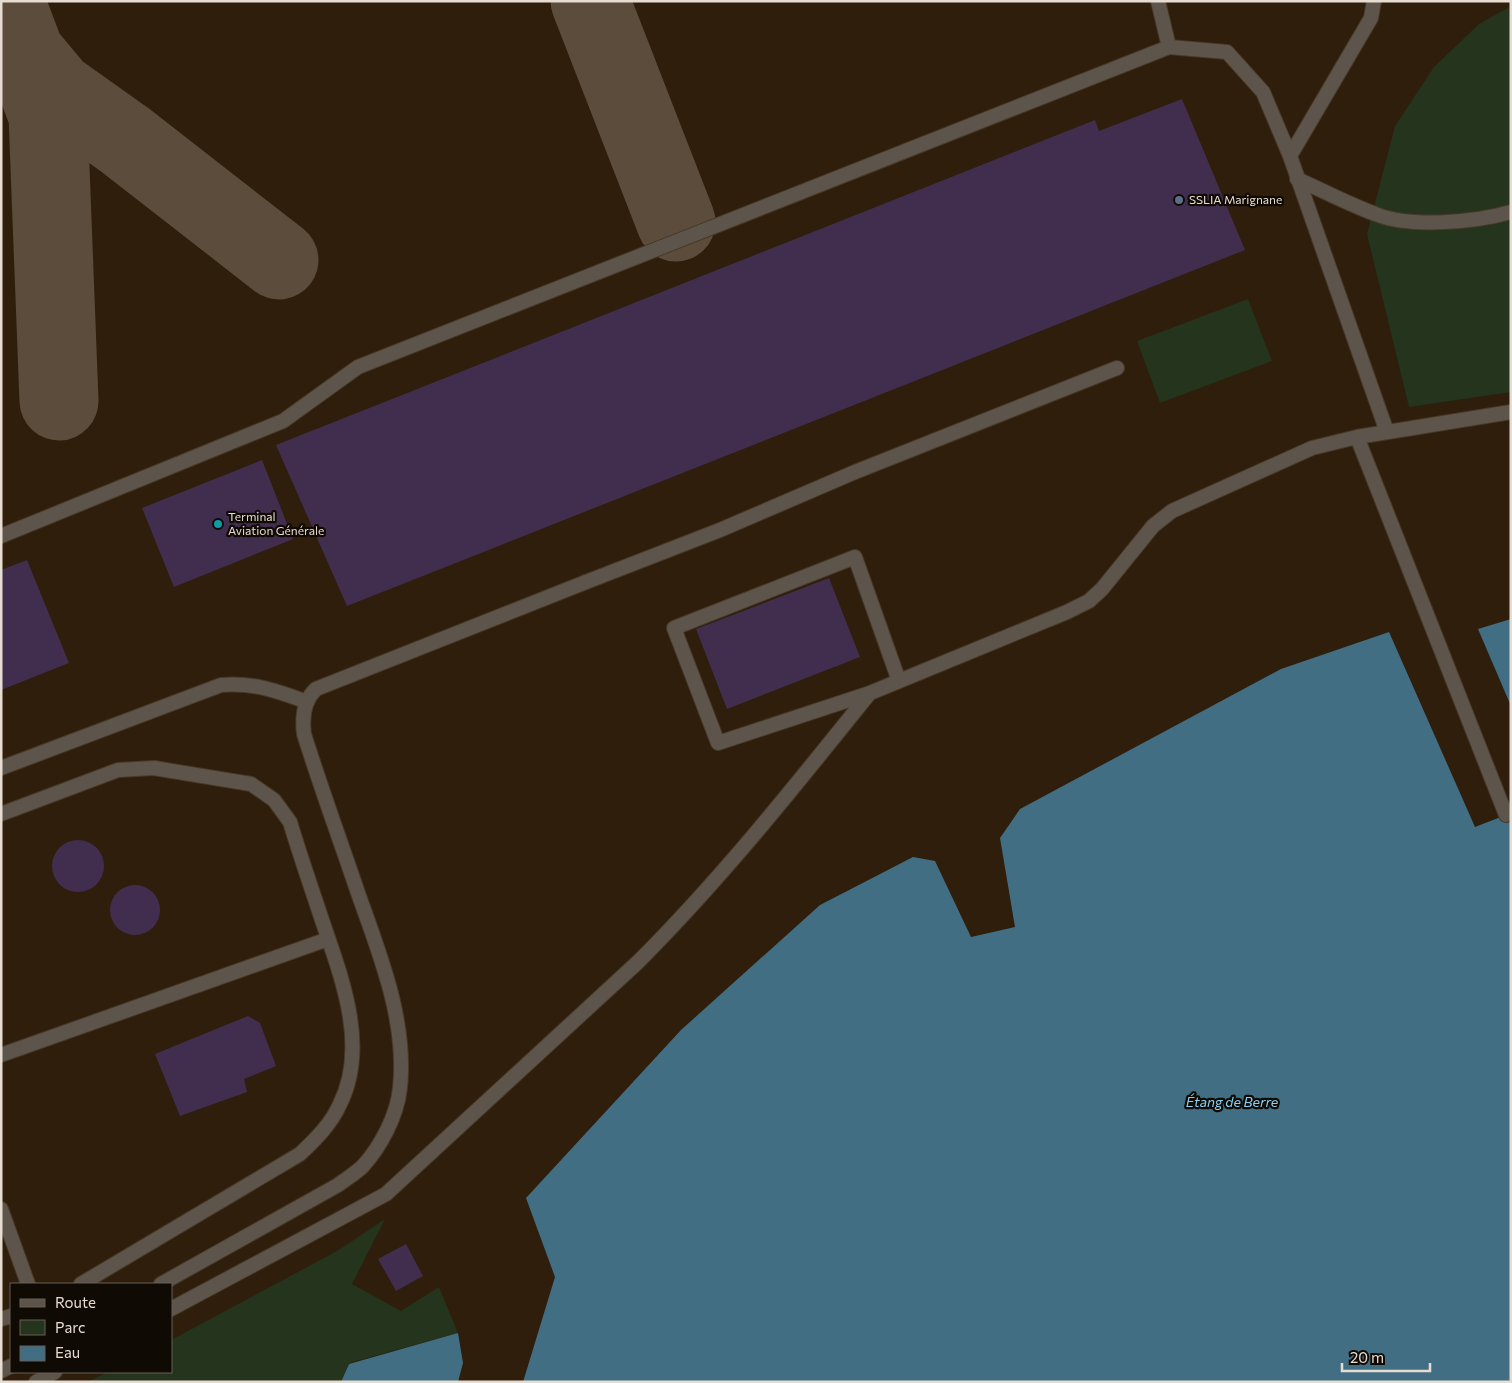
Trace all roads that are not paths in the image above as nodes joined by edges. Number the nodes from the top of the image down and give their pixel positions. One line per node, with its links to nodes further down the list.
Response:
1 (1158, 1): 3 (street)
2 (1374, 1): 4 (street)
3 (1169, 46): 4 (street); 11 (street)
4 (1290, 156): 5 (street)
5 (1297, 179): 6 (street); 9 (street)
6 (1511, 212)
7 (1117, 368): 14 (street)
8 (1511, 412): 9 (street)
9 (1387, 432): 10 (street)
10 (1357, 437): 12 (street); 17 (street)
11 (1, 536)
12 (900, 681): 13 (street); 13 (street)
13 (870, 693): 24 (street)
14 (307, 702): 15 (street); 23 (street)
15 (1, 768)
16 (1, 814): 18 (street)
17 (1506, 815)
18 (328, 939): 19 (street); 22 (street)
19 (1, 1055)
20 (1, 1209): 21 (street)
21 (28, 1283)
22 (83, 1283)
23 (162, 1283)
24 (172, 1308)
25 (53, 1373): 26 (street)
26 (36, 1382)

